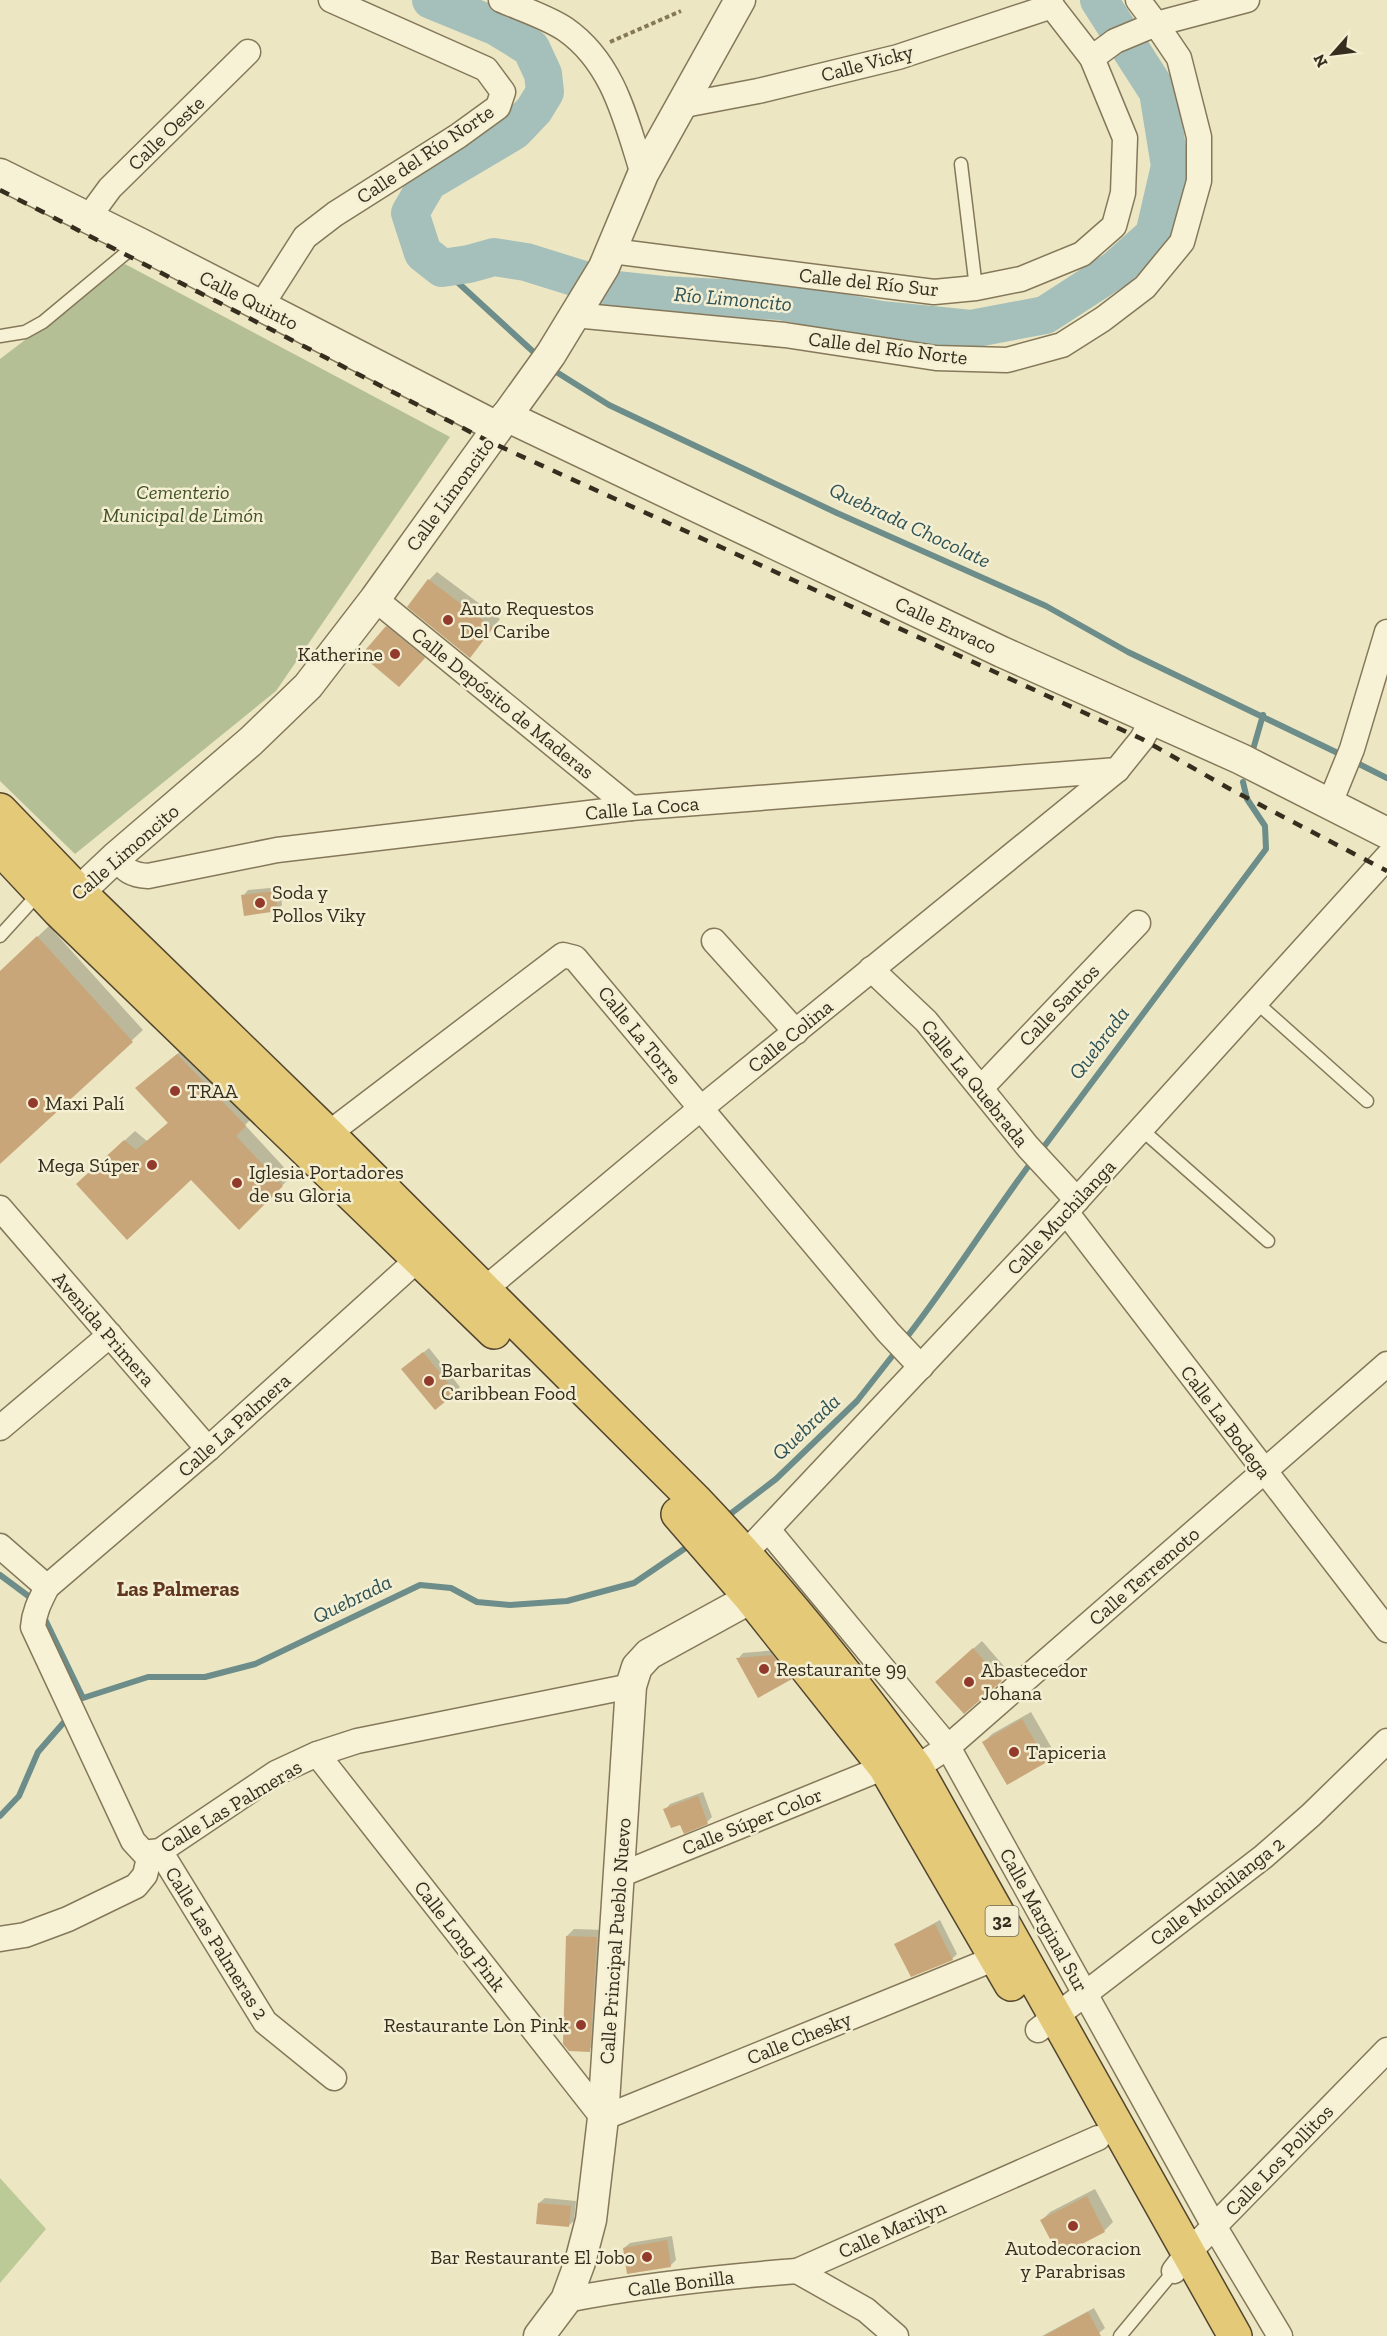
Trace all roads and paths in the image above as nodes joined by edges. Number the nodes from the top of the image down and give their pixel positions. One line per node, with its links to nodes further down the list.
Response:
1 (332, 0): 20 (street, Calle del Río Norte)
2 (501, 0): 9 (street)
3 (740, 0): 12 (street, Calle Limoncito)
4 (1138, 0): 8 (street, Calle del Río Norte)
5 (1247, 0): 8 (street)
6 (1049, 3): 11 (street, Calle del Río Sur); 12 (street, Calle Vicky)
7 (681, 11): 9 (path)
8 (1148, 27): 11 (street); 21 (street, Calle del Río Norte)
9 (589, 51): 15 (street)
10 (248, 52): 16 (street, Calle Oeste)
11 (1092, 58): 19 (street, Calle del Río Sur)
12 (679, 106): 15 (street, Calle Limoncito)
13 (961, 164): 19 (lane)
14 (0, 174): 16 (street, Calle Quinto)
15 (643, 174): 18 (street, Calle Limoncito)
16 (88, 218): 17 (street, Calle Quinto)
17 (139, 243): 20 (street, Calle Quinto); 22 (lane)
18 (608, 259): 19 (street, Calle del Río Sur); 21 (street, Calle Limoncito)
19 (976, 288)
20 (261, 306): 23 (street, Calle Quinto)
21 (578, 309): 23 (street, Calle Limoncito)
22 (0, 336)
23 (502, 422): 24 (street, Calle Limoncito); 26 (street, Calle Envaco)
24 (375, 599): 29 (street, Calle Depósito de Maderas); 33 (street, Calle Limoncito)
25 (1387, 632): 28 (street)
26 (1153, 718): 27 (street); 28 (street, Calle Envaco)
27 (1117, 770): 29 (street, Calle La Coca); 39 (street, Calle Colina)
28 (1330, 803): 31 (street, Calle Envaco)
29 (631, 808): 33 (street, Calle La Coca)
30 (0, 810): 35 (highway, 32)
31 (1387, 833)
32 (0, 848): 35 (highway, 32)
33 (116, 857): 35 (street, Calle Limoncito)
34 (1387, 857): 40 (street, Calle Muchilanga)
35 (60, 898): 37 (lane); 46 (highway, 32)
36 (1138, 923): 42 (street, Calle Santos)
37 (0, 936)
38 (714, 941): 41 (street)
39 (871, 969): 41 (street, Calle Colina); 42 (street, Calle La Quebrada)
40 (1256, 1002): 43 (lane); 45 (street, Calle Muchilanga)
41 (796, 1032): 44 (street, Calle Colina)
42 (981, 1088): 47 (street, Calle La Quebrada)
43 (1367, 1101)
44 (700, 1109): 46 (street, Calle La Torre); 51 (street, Calle Colina); 53 (street, Calle La Torre)
45 (1141, 1129): 47 (street, Calle Muchilanga); 49 (lane)
46 (319, 1144): 50 (highway, 32); 51 (highway, 32)
47 (1072, 1206): 53 (street, Calle Muchilanga); 57 (street, Calle La Bodega)
48 (0, 1208): 52 (street, Avenida Primera)
49 (1268, 1241)
50 (417, 1260): 51 (highway, 32); 56 (street, Calle La Palmera)
51 (475, 1297): 59 (highway, 32)
52 (110, 1335): 55 (street); 56 (street, Avenida Primera)
53 (916, 1362): 59 (street, Calle Muchilanga)
54 (1387, 1364): 57 (street, Calle Terremoto)
55 (1, 1426)
56 (208, 1449): 60 (street, Calle La Palmera)
57 (1263, 1472): 62 (street, Calle La Bodega); 65 (street, Calle Terremoto)
58 (0, 1546): 60 (street)
59 (738, 1549): 61 (highway, 32); 65 (street, Calle Marginal Sur); 67 (highway, 32)
60 (41, 1598): 68 (street, Calle Las Palmeras)
61 (751, 1598): 63 (street, Calle Principal Pueblo Nuevo); 67 (highway, 32)
62 (1387, 1630)
63 (631, 1686): 66 (street, Calle Las Palmeras); 69 (street, Calle Principal Pueblo Nuevo)
64 (1387, 1741): 72 (street, Calle Muchilanga 2)
65 (948, 1747): 67 (street, Calle Terremoto); 72 (street, Calle Marginal Sur)
66 (317, 1754): 68 (street, Calle Las Palmeras); 76 (street, Calle Long Pink)
67 (898, 1772): 69 (street, Calle Súper Color); 71 (highway, 32); 73 (highway, 32)
68 (155, 1852): 70 (street); 75 (street, Calle Las Palmeras 2)
69 (620, 1875): 76 (street, Calle Principal Pueblo Nuevo)
70 (0, 1939)
71 (996, 1958): 73 (highway, 32); 76 (street, Calle Chesky)
72 (1085, 1995): 73 (street, Calle Muchilanga 2); 78 (street, Calle Marginal Sur)
73 (1047, 2024): 77 (highway, 32); 79 (highway, 32)
74 (1387, 2050): 78 (street, Calle Los Pollitos)
75 (334, 2078)
76 (603, 2118): 81 (street, Calle Principal Pueblo Nuevo)
77 (1098, 2138): 79 (highway, 32); 80 (street, Calle Marilyn)
78 (1214, 2226): 79 (street, Calle Los Pollitos); 87 (street, Calle Marginal Sur)
79 (1180, 2263): 84 (lane); 85 (highway, 32); 86 (highway, 32)
80 (796, 2271): 81 (street, Calle Bonilla); 83 (street)
81 (566, 2300): 82 (street, Calle Principal Pueblo Nuevo)
82 (538, 2336)
83 (896, 2336)
84 (1120, 2336)
85 (1210, 2336)
86 (1235, 2336)
87 (1280, 2336)

